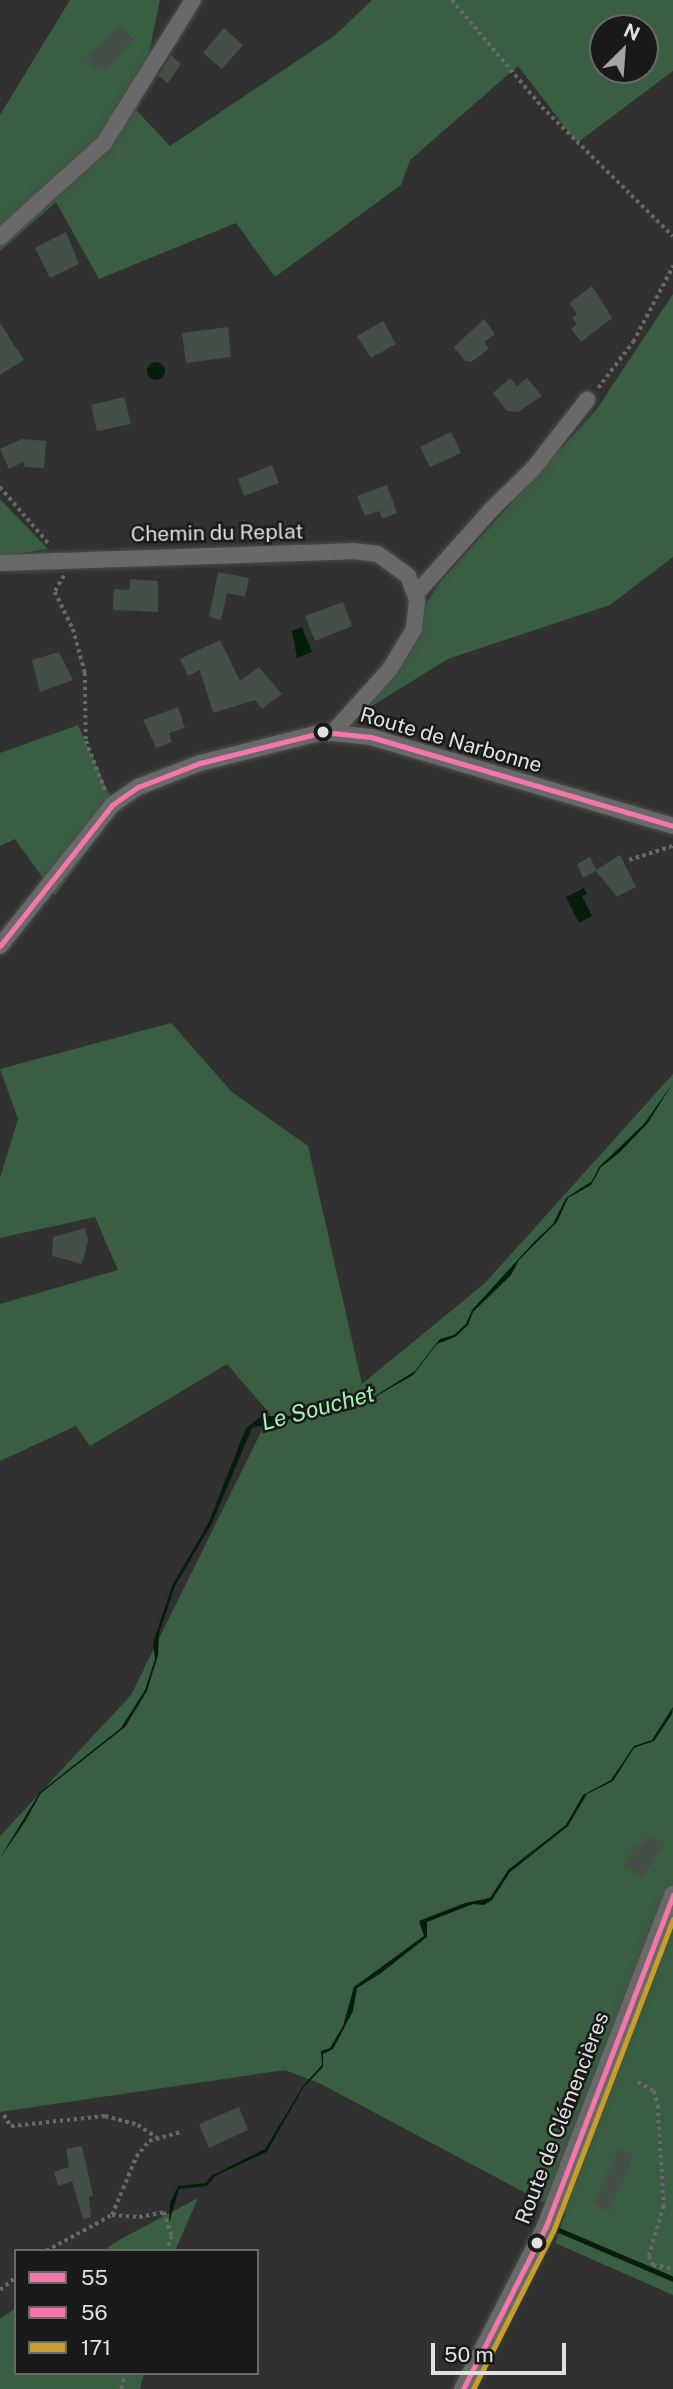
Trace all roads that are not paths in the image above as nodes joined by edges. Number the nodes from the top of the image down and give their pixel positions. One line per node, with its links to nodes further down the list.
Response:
1 (194, 0): 2 (street)
2 (0, 237)
3 (587, 400): 5 (street)
4 (0, 563): 5 (street, Chemin du Replat)
5 (415, 595): 6 (street)
6 (335, 730): 7 (street, Route de Narbonne); 8 (street, Route de Narbonne)
7 (673, 826)
8 (0, 946)
9 (673, 1895): 10 (street, Route de Clémencières)
10 (463, 2389)

